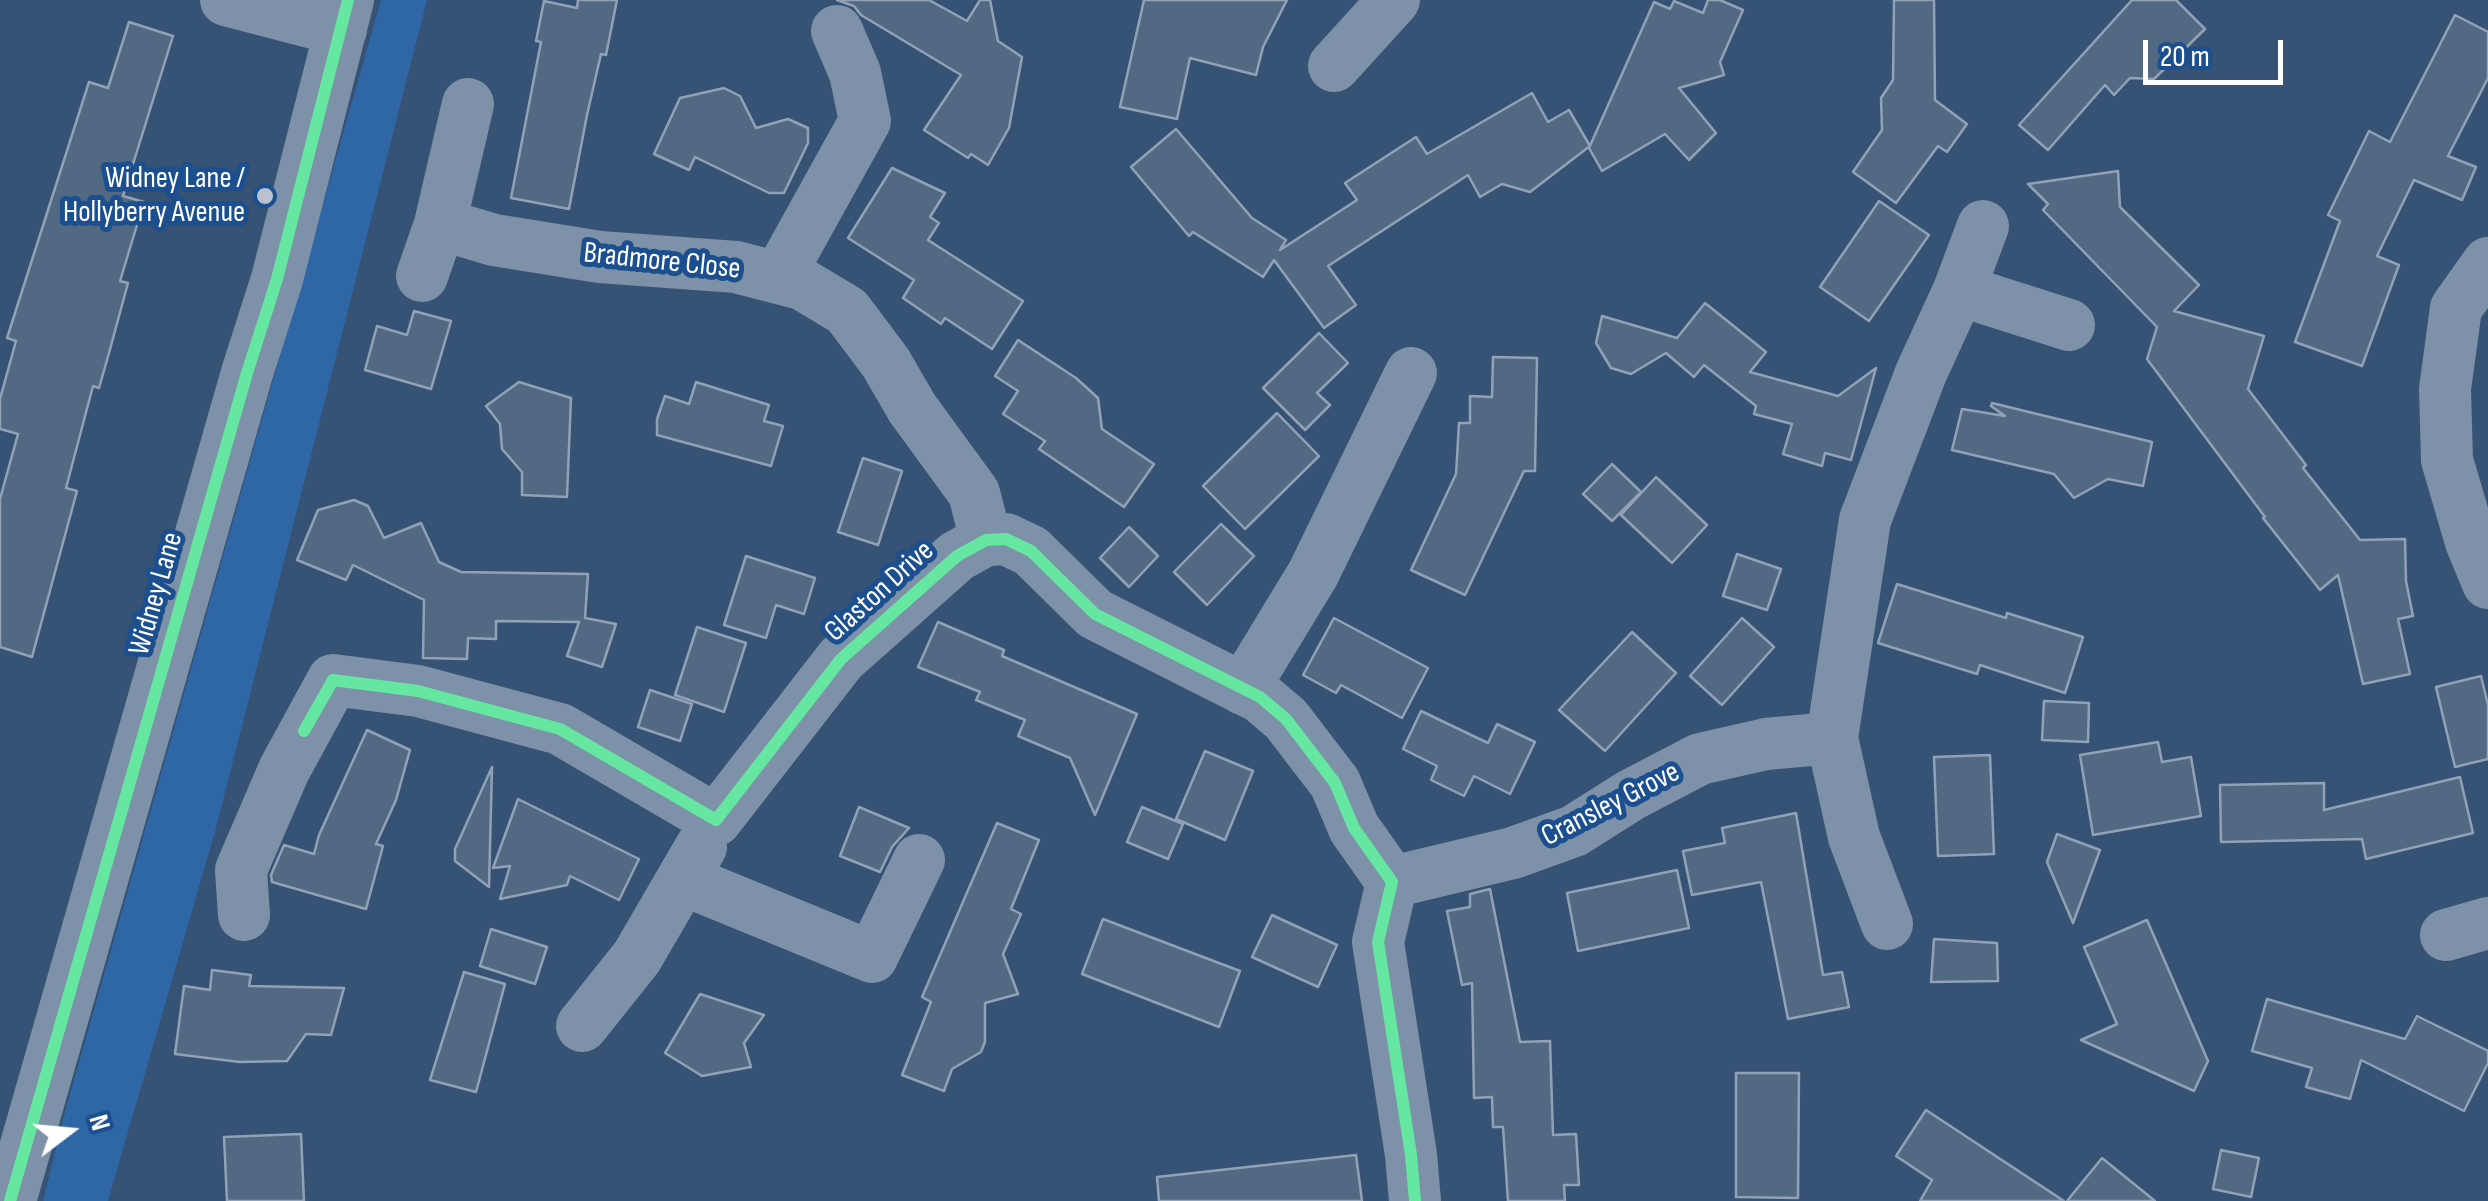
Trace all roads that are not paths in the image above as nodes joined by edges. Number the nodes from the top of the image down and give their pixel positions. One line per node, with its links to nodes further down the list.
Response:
1 (226, 0): 3 (street)
2 (1394, 0): 5 (street)
3 (344, 15): 26 (street, Widney Lane)
4 (837, 31): 11 (street)
5 (1334, 66)
6 (468, 104): 7 (street)
7 (440, 224): 10 (street); 11 (street, Bradmore Close)
8 (1983, 226): 12 (street)
9 (2488, 263): 16 (street)
10 (422, 276)
11 (778, 278): 15 (street, Bradmore Close)
12 (1959, 290): 13 (street); 18 (street)
13 (2068, 326)
14 (1411, 373): 17 (street)
15 (986, 540): 17 (street); 19 (street, Glaston Drive)
16 (2488, 582)
17 (1243, 689): 22 (street)
18 (1832, 738): 22 (street, Cransley Grove); 24 (street)
19 (716, 820): 21 (street, Glaston Drive); 23 (street)
20 (919, 860): 21 (street)
21 (684, 880): 25 (street, Glaston Drive)
22 (1392, 882): 27 (street)
23 (244, 915)
24 (1887, 924)
25 (582, 1026)
26 (10, 1201)
27 (1415, 1201)

